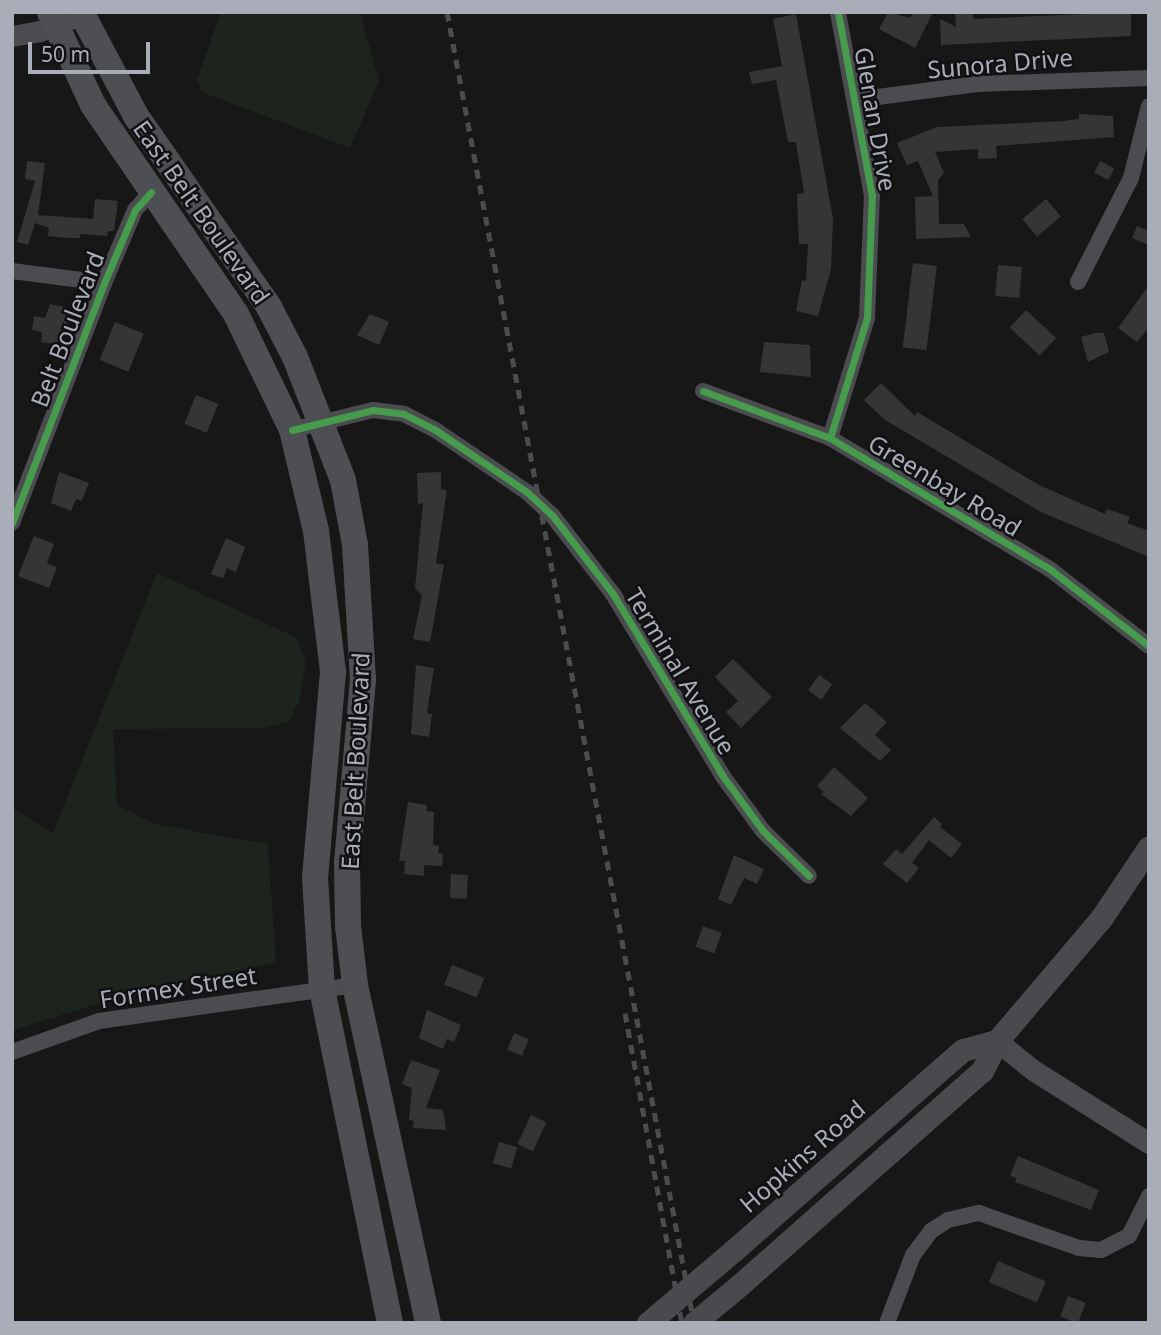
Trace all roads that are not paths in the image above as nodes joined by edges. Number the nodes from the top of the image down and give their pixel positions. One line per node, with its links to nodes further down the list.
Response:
1 (838, 12): 6 (street, Glenan Drive)
2 (81, 13): 3 (street); 13 (main road, East Belt Boulevard)
3 (53, 19): 4 (street); 8 (main road, East Belt Boulevard)
4 (12, 36)
5 (1149, 78): 6 (street, Sunora Drive)
6 (855, 100): 15 (street, Glenan Drive)
7 (1149, 106): 10 (street)
8 (151, 192): 11 (street, Belt Boulevard); 14 (main road, East Belt Boulevard)
9 (12, 271): 11 (street)
10 (1079, 282)
11 (104, 283): 16 (street, Belt Boulevard)
12 (703, 391): 15 (street, Greenbay Road)
13 (323, 422): 14 (street, Terminal Avenue); 20 (street, Terminal Avenue); 21 (main road, East Belt Boulevard)
14 (292, 430): 22 (main road, East Belt Boulevard)
15 (830, 438): 18 (street, Greenbay Road)
16 (16, 497): 17 (street, Belt Boulevard)
17 (12, 523)
18 (1149, 646)
19 (1149, 847): 23 (main road)
20 (809, 876)
21 (355, 985): 22 (street, Formex Street); 28 (main road, East Belt Boulevard)
22 (323, 989): 24 (street, Formex Street); 27 (main road, East Belt Boulevard)
23 (997, 1041): 25 (street); 29 (main road, Hopkins Road, bridge); 30 (main road, bridge)
24 (12, 1052)
25 (1149, 1143)
26 (1149, 1196): 31 (street)
27 (390, 1323)
28 (428, 1323)
29 (648, 1323)
30 (694, 1323)
31 (887, 1323)

